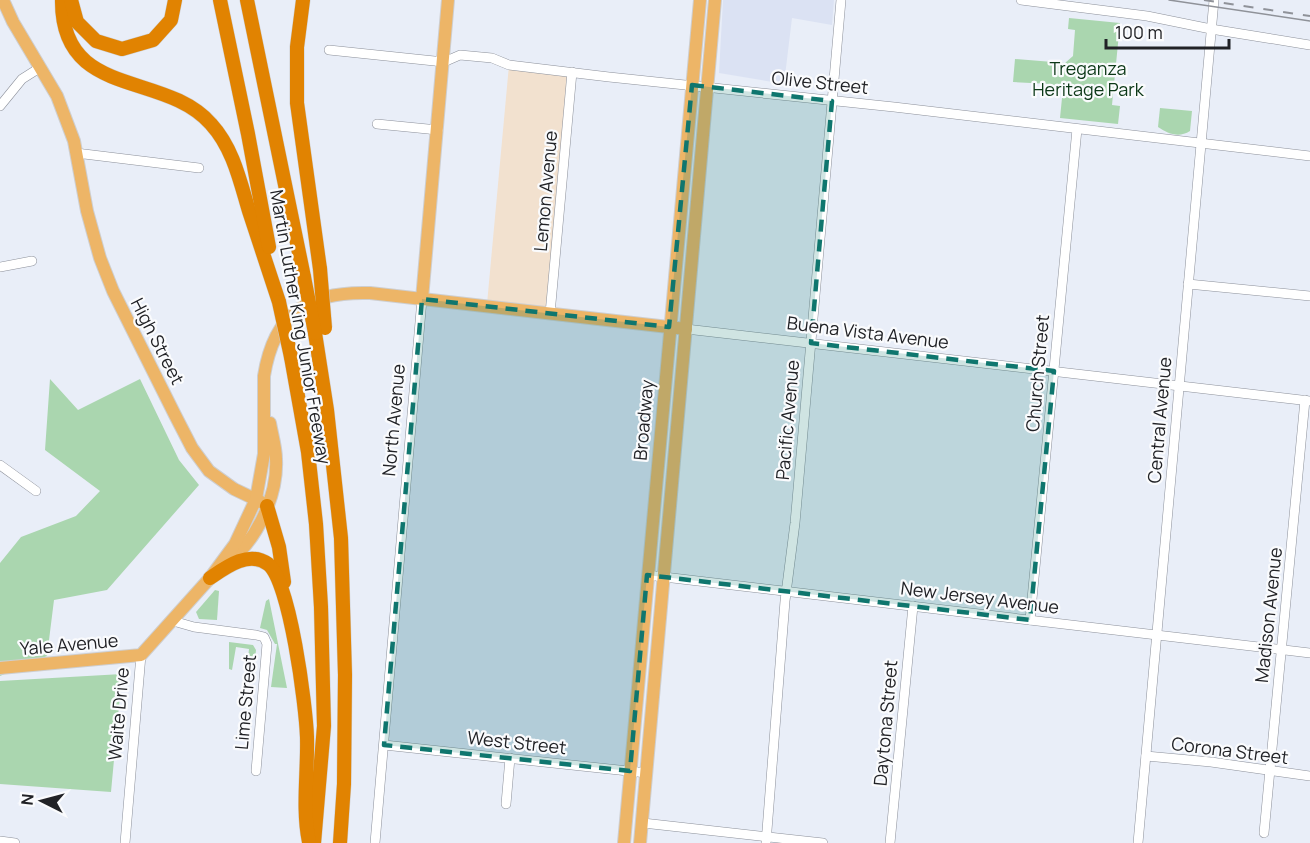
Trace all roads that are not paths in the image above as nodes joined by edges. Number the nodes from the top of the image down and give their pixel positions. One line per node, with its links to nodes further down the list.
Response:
1 (3, 0): 18 (main road, High Street)
2 (62, 0): 36 (highway)
3 (71, 0): 4 (highway)
4 (176, 0)
5 (220, 0): 36 (highway, Martin Luther King Junior Freeway)
6 (247, 0): 40 (highway, Martin Luther King Junior Freeway, bridge)
7 (303, 0): 40 (highway, bridge)
8 (448, 0): 17 (main road, North Avenue)
9 (700, 0): 20 (main road, Broadway)
10 (715, 0): 21 (main road, Broadway)
11 (841, 0): 22 (street, Pacific Avenue)
12 (1020, 0): 14 (street)
13 (1214, 0): 14 (street, Central Avenue)
14 (1211, 29): 15 (street); 27 (street, Central Avenue)
15 (1310, 45)
16 (329, 50): 17 (street, Olive Street)
17 (444, 62): 19 (street, Olive Street); 26 (main road, North Avenue)
18 (41, 67): 23 (street); 28 (main road, High Street)
19 (572, 72): 20 (street, Olive Street); 37 (street, Lemon Avenue)
20 (692, 85): 21 (street, Olive Street); 38 (main road, Broadway)
21 (707, 87): 22 (street, Olive Street); 39 (main road, Broadway)
22 (832, 101): 25 (street, Olive Street); 41 (street, Pacific Avenue)
23 (0, 106)
24 (378, 124): 26 (street)
25 (1077, 129): 27 (street, Olive Street); 42 (street, Church Street)
26 (438, 130): 35 (main road, North Avenue)
27 (1201, 144): 29 (street, Olive Street); 33 (street, Central Avenue)
28 (76, 153): 30 (street); 47 (main road, High Street)
29 (1310, 156)
30 (199, 168)
31 (32, 261): 32 (street)
32 (0, 267)
33 (1188, 284): 34 (street); 43 (street, Central Avenue)
34 (1310, 296)
35 (422, 299): 37 (main road, Buena Vista Avenue); 47 (main road, Waite Drive); 61 (street, North Avenue)
36 (279, 302): 76 (highway, Martin Luther King Junior Freeway, bridge)
37 (550, 314): 38 (main road, Buena Vista Avenue)
38 (669, 327): 39 (main road, Buena Vista Avenue); 48 (main road, Broadway)
39 (686, 329): 41 (street, Buena Vista Avenue); 49 (main road, Broadway)
40 (320, 330): 77 (highway, Martin Luther King Junior Freeway)
41 (811, 344): 42 (street, Buena Vista Avenue); 51 (street, Pacific Avenue)
42 (1054, 371): 43 (street, Buena Vista Avenue); 54 (street, Church Street)
43 (1179, 386): 44 (street, Buena Vista Avenue); 56 (street, Central Avenue)
44 (1308, 401): 57 (street, Madison Avenue)
45 (0, 465): 46 (street)
46 (36, 491)
47 (262, 502): 50 (main road, Waite Drive); 53 (highway)
48 (646, 575): 49 (street, New Jersey Avenue); 65 (main road, Broadway)
49 (664, 577): 51 (street, New Jersey Avenue); 67 (main road, Broadway)
50 (210, 578): 53 (highway); 55 (main road, Waite Drive)
51 (786, 591): 52 (street, New Jersey Avenue); 72 (street, Pacific Avenue)
52 (913, 606): 54 (street, New Jersey Avenue); 82 (street, Daytona Street)
53 (288, 611): 76 (highway)
54 (1030, 620): 56 (street, New Jersey Avenue)
55 (173, 621): 59 (main road, Waite Drive); 64 (street, Lime Street)
56 (1157, 635): 57 (street, New Jersey Avenue); 62 (street, Central Avenue)
57 (1281, 650): 58 (street, New Jersey Avenue); 66 (street, Madison Avenue)
58 (1310, 653)
59 (141, 655): 60 (main road, Yale Avenue); 75 (street, Waite Drive)
60 (0, 668)
61 (384, 745): 63 (street, West Street); 78 (street, North Avenue)
62 (1146, 756): 66 (street, Corona Street); 83 (street, Central Avenue)
63 (510, 758): 65 (street, West Street); 69 (street)
64 (256, 771)
65 (630, 771): 67 (street, West Street); 79 (main road, Broadway)
66 (1270, 772): 68 (street, Corona Street); 71 (street, Madison Avenue)
67 (647, 773): 70 (main road, Broadway)
68 (1310, 776)
69 (506, 804)
70 (643, 823): 72 (street); 80 (main road, Broadway)
71 (1264, 833)
72 (766, 840): 81 (street)
73 (0, 841): 74 (street)
74 (15, 843)
75 (125, 843)
76 (312, 843)
77 (340, 843)
78 (375, 843)
79 (624, 843)
80 (640, 843)
81 (823, 843)
82 (890, 843)
83 (1138, 843)

